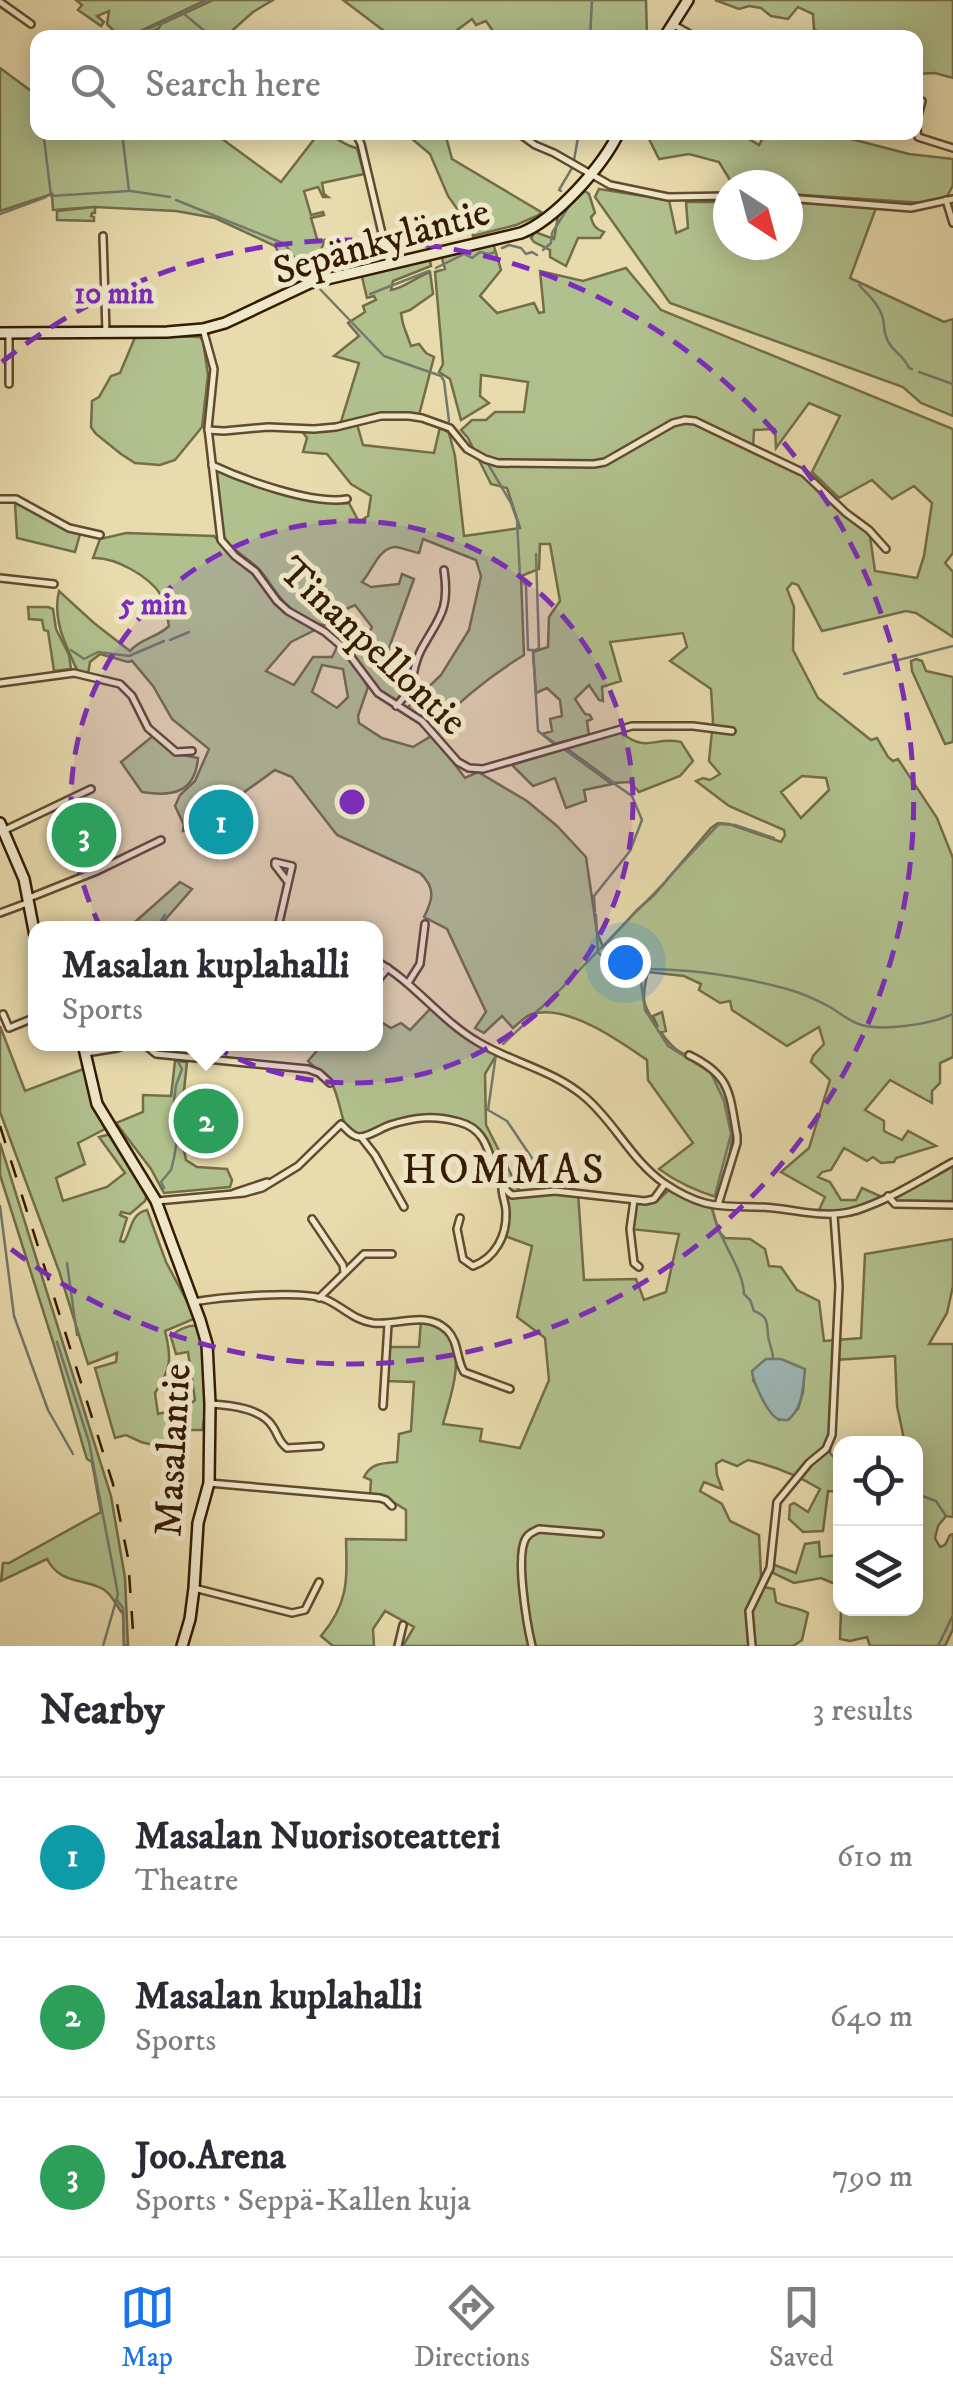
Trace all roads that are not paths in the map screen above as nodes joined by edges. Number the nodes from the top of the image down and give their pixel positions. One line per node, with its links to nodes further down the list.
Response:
1 (688, 0): 4 (street)
2 (0, 2): 3 (street)
3 (31, 24)
4 (674, 24): 5 (street); 6 (street)
5 (670, 30)
6 (684, 30)
7 (923, 139): 11 (street)
8 (359, 140): 18 (street)
9 (531, 140): 12 (street)
10 (614, 140): 12 (street, Sepänkyläntie)
11 (953, 148)
12 (590, 175): 13 (street); 18 (street, Sepänkyläntie)
13 (713, 196)
14 (803, 199): 15 (street)
15 (950, 200): 16 (street)
16 (953, 223)
17 (102, 236): 20 (street)
18 (390, 264): 19 (street, Sepänkyläntie)
19 (203, 328): 20 (street, Sepänkyläntie); 23 (street)
20 (106, 332): 21 (street, Sepänkyläntie)
21 (4, 333): 22 (street)
22 (9, 384)
23 (208, 430): 24 (street); 28 (street)
24 (212, 465): 26 (street); 33 (street, Tinanpellontie)
25 (0, 499): 27 (street)
26 (347, 499)
27 (100, 535)
28 (886, 548)
29 (444, 570): 33 (street)
30 (0, 578): 31 (street)
31 (54, 584)
32 (0, 683): 35 (street)
33 (396, 706): 34 (street, Tinanpellontie)
34 (732, 731)
35 (192, 750)
36 (91, 789): 37 (street)
37 (2, 827): 40 (street)
38 (161, 840): 40 (street)
39 (288, 882): 43 (street)
40 (30, 900): 41 (street); 42 (street)
41 (0, 913)
42 (33, 921)
43 (279, 921)
44 (425, 924): 48 (street)
45 (383, 965): 46 (street)
46 (388, 968): 47 (street); 48 (street)
47 (383, 974)
48 (408, 983): 58 (street)
49 (3, 1014): 50 (street)
50 (28, 1021)
51 (86, 1051): 61 (street, Masalantie)
52 (152, 1051): 54 (street)
53 (689, 1055): 62 (street)
54 (330, 1083)
55 (362, 1137): 57 (street); 61 (street); 64 (street)
56 (953, 1162): 59 (street)
57 (502, 1184): 60 (street); 66 (street)
58 (666, 1184): 60 (street); 62 (street)
59 (888, 1196): 63 (street); 65 (street)
60 (634, 1200): 69 (street)
61 (156, 1201): 72 (street, Masalantie)
62 (718, 1205): 65 (street)
63 (953, 1206)
64 (404, 1207)
65 (834, 1215): 87 (street)
66 (460, 1218)
67 (312, 1219): 70 (street)
68 (392, 1254): 70 (street)
69 (639, 1267)
70 (344, 1272): 71 (street)
71 (319, 1298): 72 (street); 73 (street)
72 (193, 1302): 75 (street, Masalantie)
73 (388, 1324): 74 (street); 76 (street)
74 (510, 1390)
75 (210, 1404): 77 (street); 78 (street, Masalantie)
76 (383, 1406)
77 (320, 1446)
78 (208, 1482): 79 (street); 82 (street, Masalantie)
79 (392, 1506)
80 (600, 1534): 86 (street)
81 (319, 1582): 82 (street)
82 (194, 1588): 84 (street, Masalantie)
83 (402, 1625): 85 (street)
84 (182, 1646)
85 (398, 1646)
86 (532, 1646)
87 (752, 1646)

